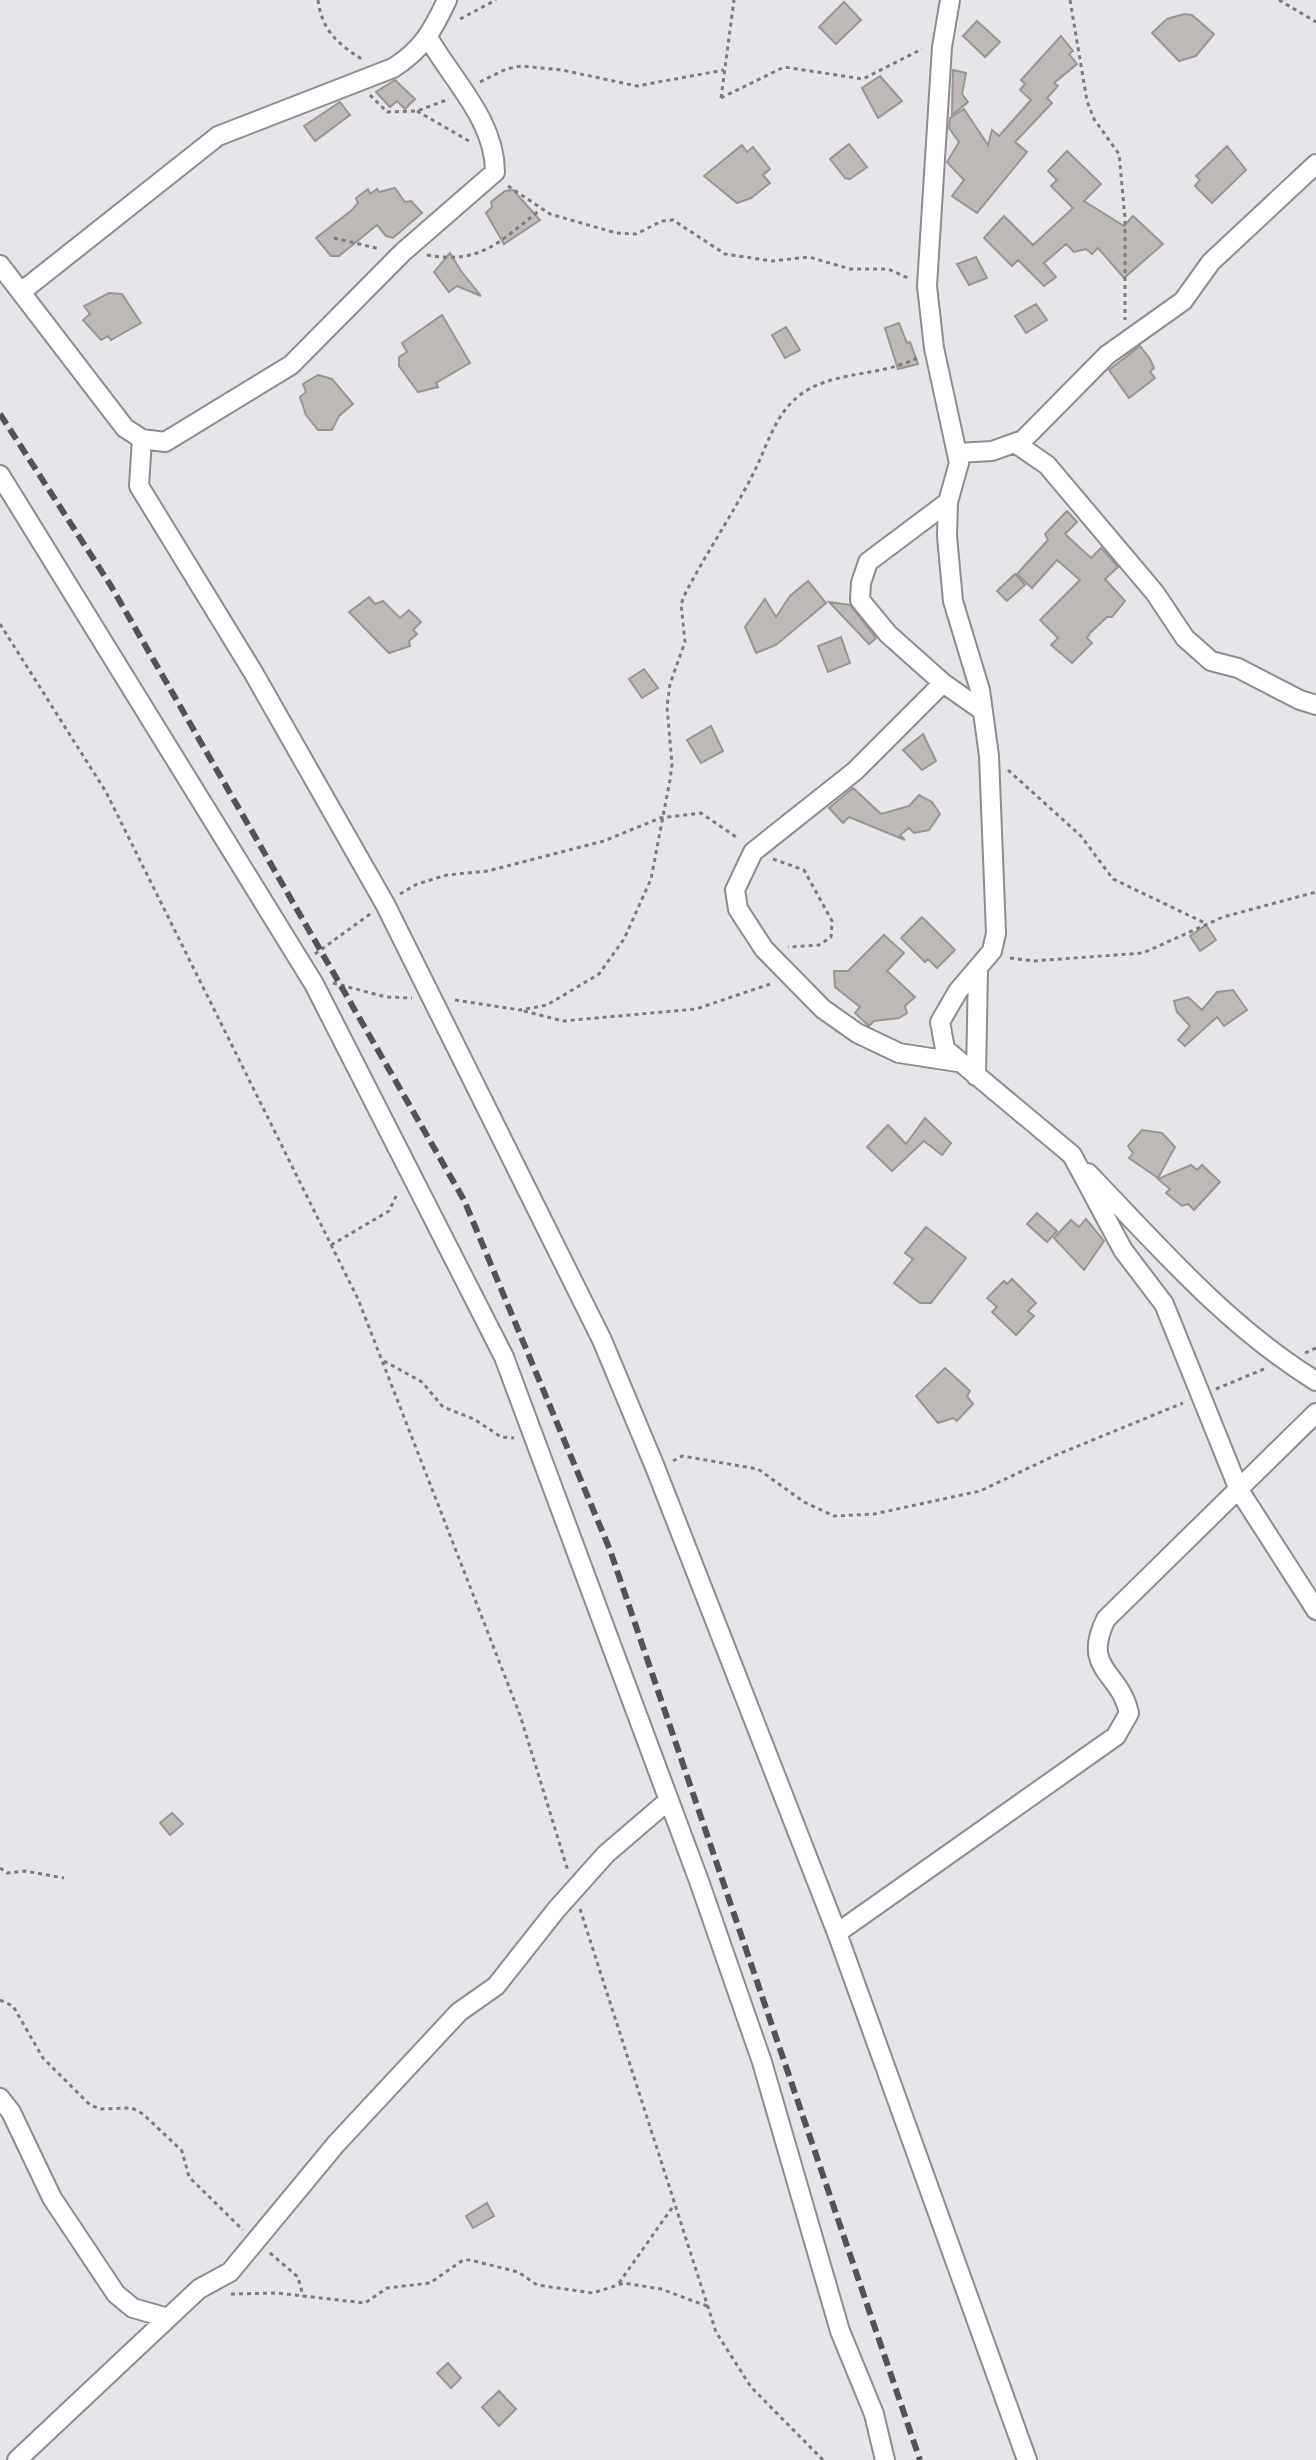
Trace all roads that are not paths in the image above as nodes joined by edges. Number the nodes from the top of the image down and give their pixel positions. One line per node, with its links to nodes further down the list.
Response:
1 (447, 0): 3 (street)
2 (950, 0): 9 (street)
3 (429, 39): 6 (street); 7 (street)
4 (1316, 164): 8 (street)
5 (0, 265): 6 (street)
6 (21, 292): 7 (street)
7 (142, 439): 24 (street)
8 (1015, 443): 9 (street); 13 (street)
9 (957, 453): 11 (street)
10 (0, 475): 23 (street)
11 (948, 502): 12 (street); 14 (street)
12 (943, 683): 14 (street); 16 (street)
13 (1316, 705)
14 (983, 711): 15 (street)
15 (978, 969): 16 (street); 17 (street)
16 (957, 1062): 17 (street)
17 (976, 1076): 18 (street)
18 (1072, 1155): 19 (street); 21 (street)
19 (1316, 1381)
20 (1316, 1413): 21 (street)
21 (1239, 1490): 22 (street); 24 (street)
22 (1316, 1610)
23 (669, 1800): 26 (street); 28 (street)
24 (837, 1933): 29 (street)
25 (0, 2098): 26 (street)
26 (168, 2318): 27 (street)
27 (17, 2460)
28 (885, 2460)
29 (1027, 2460)

